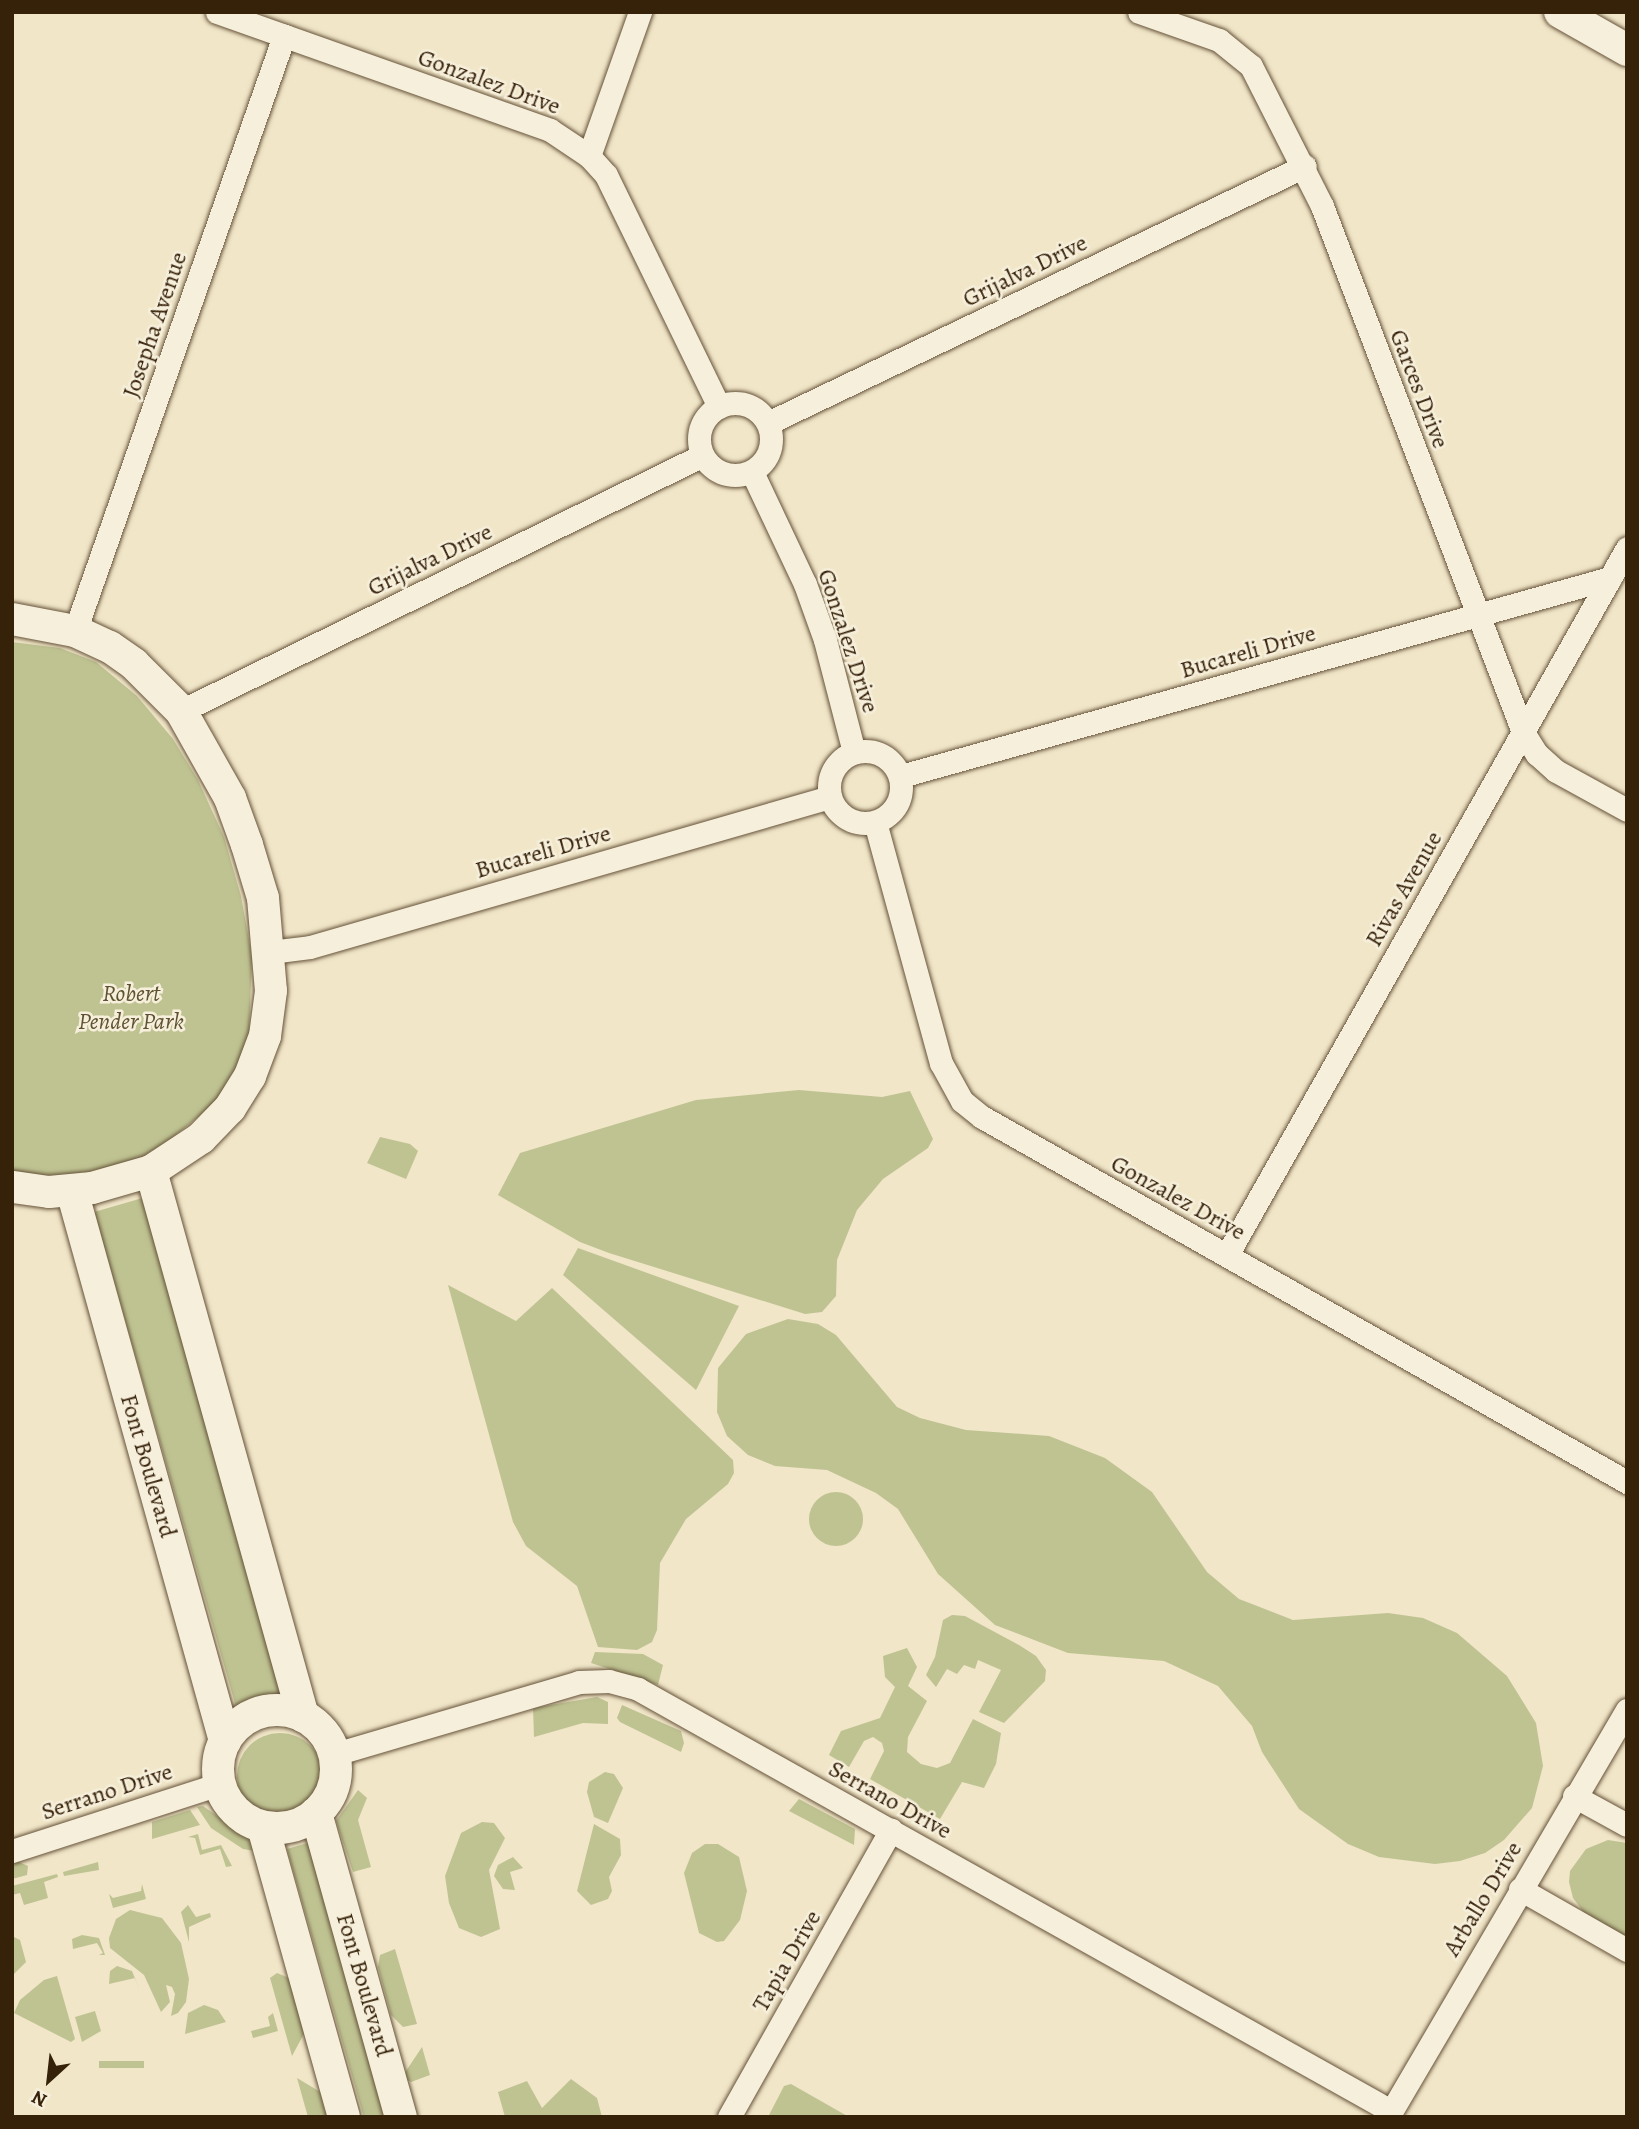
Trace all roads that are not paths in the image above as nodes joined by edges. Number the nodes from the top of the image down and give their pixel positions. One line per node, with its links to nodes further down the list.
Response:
1 (217, 12): 5 (street, Gonzalez Drive)
2 (640, 12): 7 (street)
3 (1139, 12): 8 (street, Garces Drive)
4 (1560, 12): 6 (street)
5 (284, 36): 7 (street, Gonzalez Drive); 17 (street, Josepha Avenue)
6 (1627, 50)
7 (589, 156): 9 (street, Gonzalez Drive)
8 (1305, 166): 10 (street, Grijalva Drive); 15 (street, Garces Drive)
9 (719, 407): 10 (street); 11 (street)
10 (768, 423): 12 (street)
11 (703, 455): 12 (street); 18 (street, Grijalva Drive)
12 (752, 472): 20 (street, Gonzalez Drive)
13 (1627, 548): 14 (street, Rivas Avenue)
14 (1610, 578): 15 (street, Bucareli Drive); 19 (street, Rivas Avenue)
15 (1477, 615): 19 (street, Garces Drive); 21 (street, Bucareli Drive)
16 (12, 619): 17 (street)
17 (75, 631): 18 (street)
18 (181, 711): 25 (street)
19 (1523, 732): 23 (street, Garces Drive); 29 (street, Rivas Avenue)
20 (854, 751): 21 (street); 22 (street)
21 (901, 776): 24 (street)
22 (830, 797): 24 (street); 25 (street, Bucareli Drive)
23 (1627, 810)
24 (875, 822): 29 (street, Gonzalez Drive)
25 (270, 952): 26 (street)
26 (151, 1171): 28 (street); 32 (street)
27 (12, 1187): 28 (street)
28 (72, 1191): 33 (street, Font Boulevard)
29 (1227, 1255): 30 (street, Gonzalez Drive)
30 (1627, 1482)
31 (1627, 1710): 36 (street, Arballo Drive)
32 (303, 1716): 33 (street); 34 (street)
33 (225, 1741): 35 (street)
34 (335, 1754): 37 (street); 40 (street, Serrano Drive)
35 (219, 1784): 39 (street); 41 (street, Serrano Drive)
36 (1574, 1796): 38 (street); 42 (street, Arballo Drive)
37 (316, 1813): 39 (street); 46 (street, Font Boulevard)
38 (1627, 1825)
39 (263, 1827): 45 (street)
40 (891, 1830): 44 (street, Serrano Drive); 47 (street, Tapia Drive)
41 (12, 1851)
42 (1520, 1889): 43 (street); 44 (street, Arballo Drive)
43 (1627, 1950)
44 (1390, 2114)
45 (344, 2117)
46 (401, 2117)
47 (729, 2117)

